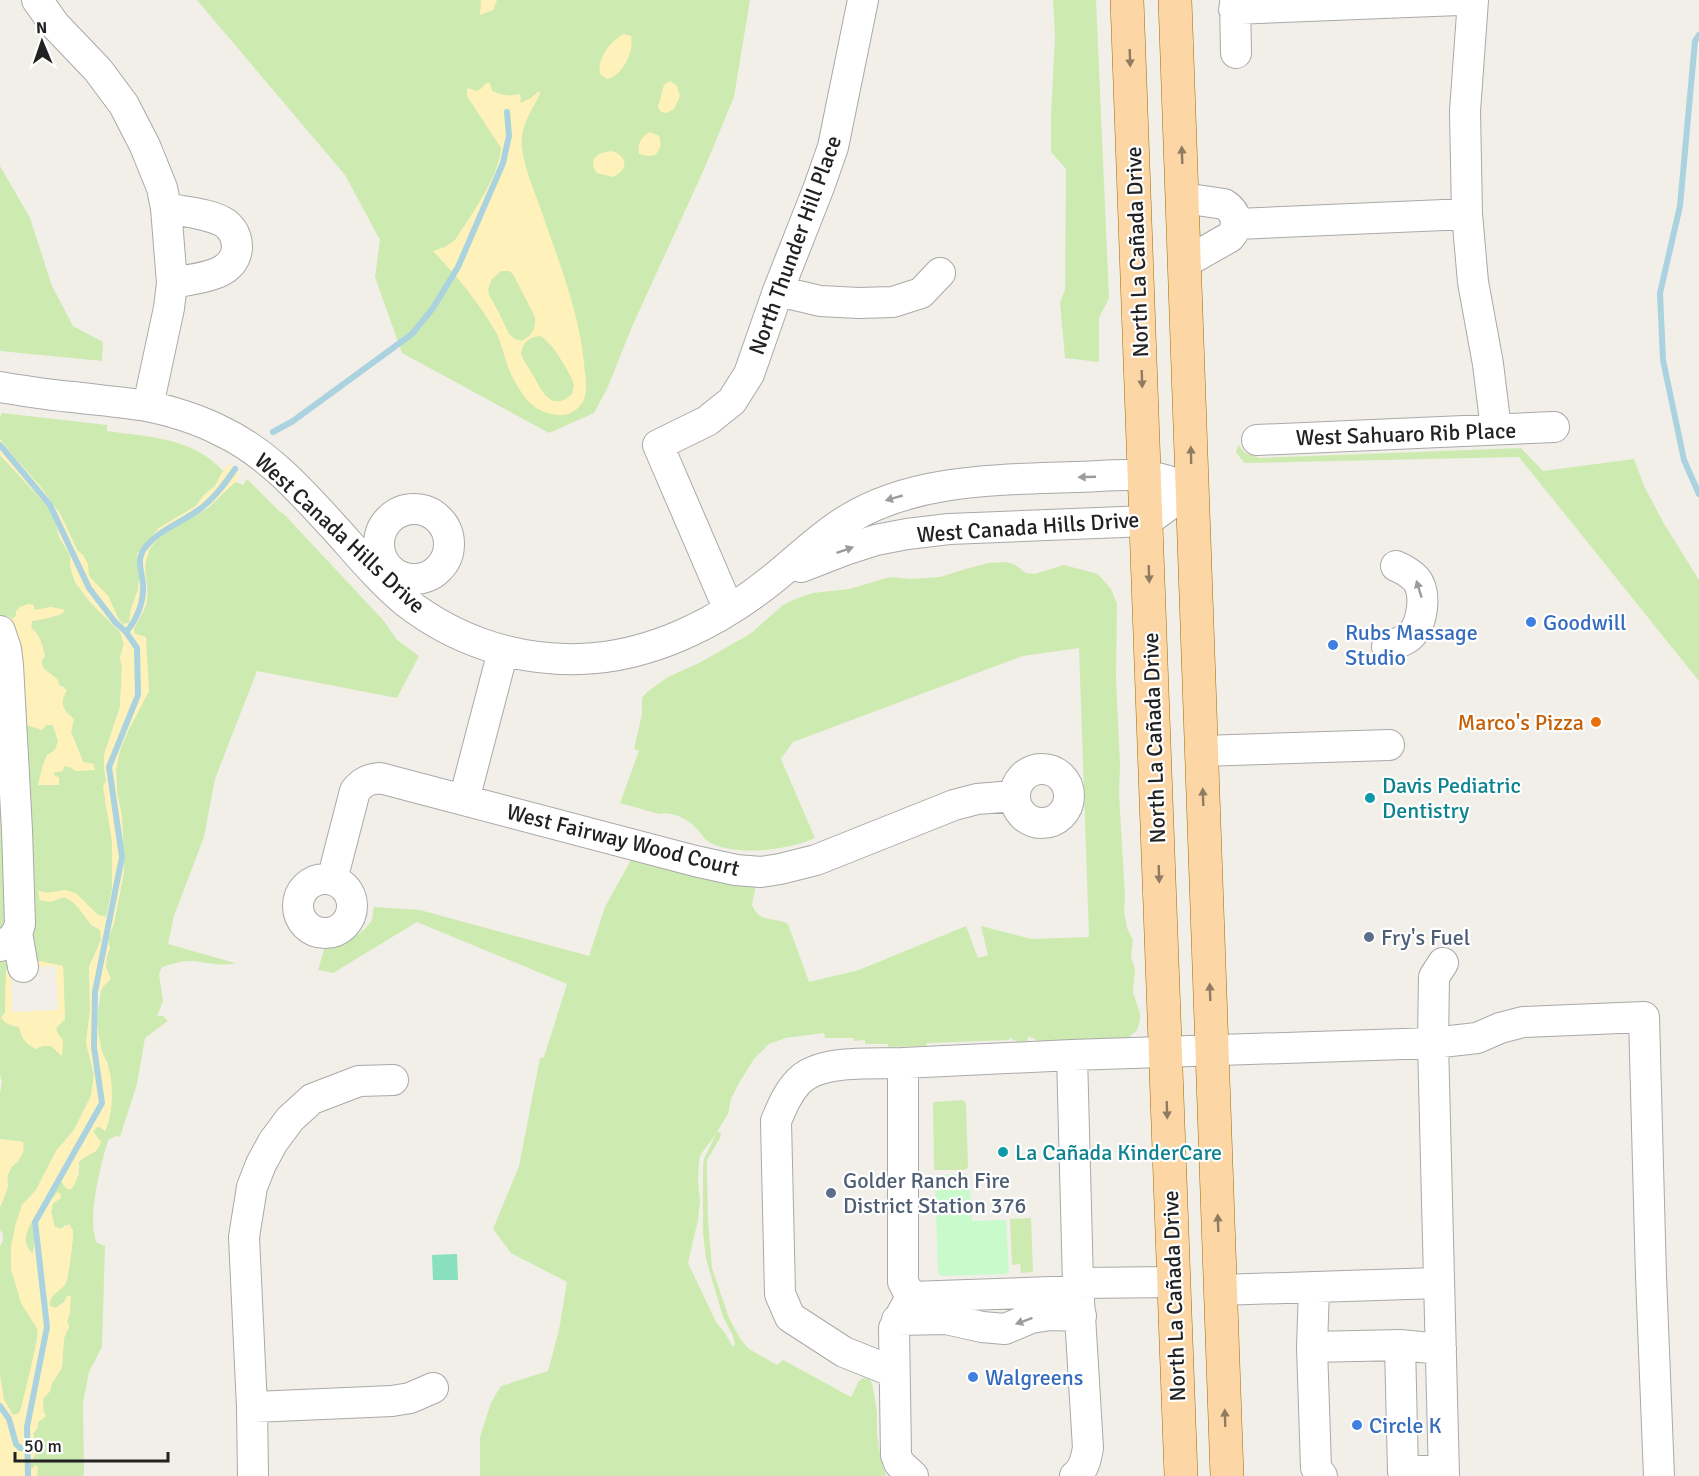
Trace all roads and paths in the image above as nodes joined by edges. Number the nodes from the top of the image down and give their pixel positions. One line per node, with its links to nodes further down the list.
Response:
1 (37, 0): 10 (street)
2 (862, 0): 16 (street, North Thunder Hill Place)
3 (1127, 0): 22 (main road, North La Cañada Drive, one-way to 22)
4 (1175, 0): 9 (main road, North La Cañada Drive, one-way to 4)
5 (1459, 0): 7 (street)
6 (1473, 0): 11 (street)
7 (1234, 5): 8 (street)
8 (1236, 53)
9 (1183, 198): 12 (street); 13 (main road, North La Cañada Drive)
10 (166, 208): 15 (street); 15 (street)
11 (1467, 214): 12 (street); 20 (street)
12 (1237, 224): 13 (street)
13 (1185, 261): 23 (main road, North La Cañada Drive, one-way to 13)
14 (940, 273): 16 (street)
15 (172, 283): 18 (street)
16 (778, 291): 27 (street, North Thunder Hill Place)
17 (0, 387): 18 (street, West Canada Hills Drive)
18 (148, 406): 30 (street, West Canada Hills Drive)
19 (1554, 427): 20 (street, West Sahuaro Rib Place)
20 (1496, 429): 21 (street, West Sahuaro Rib Place)
21 (1257, 440)
22 (1146, 475): 23 (street, West Canada Hills Drive); 24 (main road, North La Cañada Drive); 26 (street, West Canada Hills Drive, one-way to 26)
23 (1192, 488): 24 (street, West Canada Hills Drive); 32 (main road, North La Cañada Drive)
24 (1147, 521): 26 (street, West Canada Hills Drive, one-way to 24); 41 (main road, North La Cañada Drive, one-way to 41)
25 (1396, 566): 29 (street, one-way to 25)
26 (771, 581): 27 (street, West Canada Hills Drive)
27 (729, 610): 30 (street, West Canada Hills Drive)
28 (0, 631): 36 (street)
29 (1387, 647)
30 (503, 651): 34 (street)
31 (1389, 745): 32 (street)
32 (1201, 751): 40 (main road, North La Cañada Drive, one-way to 32)
33 (1014, 796): 34 (street, West Fairway Wood Court)
34 (464, 800): 35 (street, West Fairway Wood Court)
35 (332, 880)
36 (9, 939): 38 (street)
37 (1443, 963): 39 (street)
38 (23, 967)
39 (1433, 1043): 40 (street); 46 (street); 65 (street)
40 (1212, 1050): 41 (street); 48 (main road, North La Cañada Drive, one-way to 40)
41 (1164, 1052): 42 (street); 45 (main road, North La Cañada Drive, one-way to 45)
42 (1072, 1055): 43 (street); 49 (street)
43 (903, 1063): 50 (street); 54 (street)
44 (393, 1080): 56 (street)
45 (1173, 1282): 49 (street); 62 (main road, North La Cañada Drive)
46 (1438, 1283): 47 (street); 53 (street)
47 (1314, 1287): 48 (street); 52 (street)
48 (1220, 1290): 63 (main road, North La Cañada Drive, one-way to 48)
49 (1080, 1297): 50 (street); 61 (street)
50 (904, 1309): 54 (street)
51 (1400, 1345): 52 (street); 53 (street); 58 (street)
52 (1312, 1347): 64 (street)
53 (1440, 1349): 57 (street)
54 (894, 1372): 60 (street)
55 (433, 1388): 56 (street)
56 (252, 1407): 59 (street)
57 (1444, 1473): 58 (street)
58 (1398, 1474)
59 (253, 1476)
60 (913, 1476)
61 (1075, 1476)
62 (1181, 1476)
63 (1227, 1476)
64 (1322, 1476)
65 (1659, 1476)

